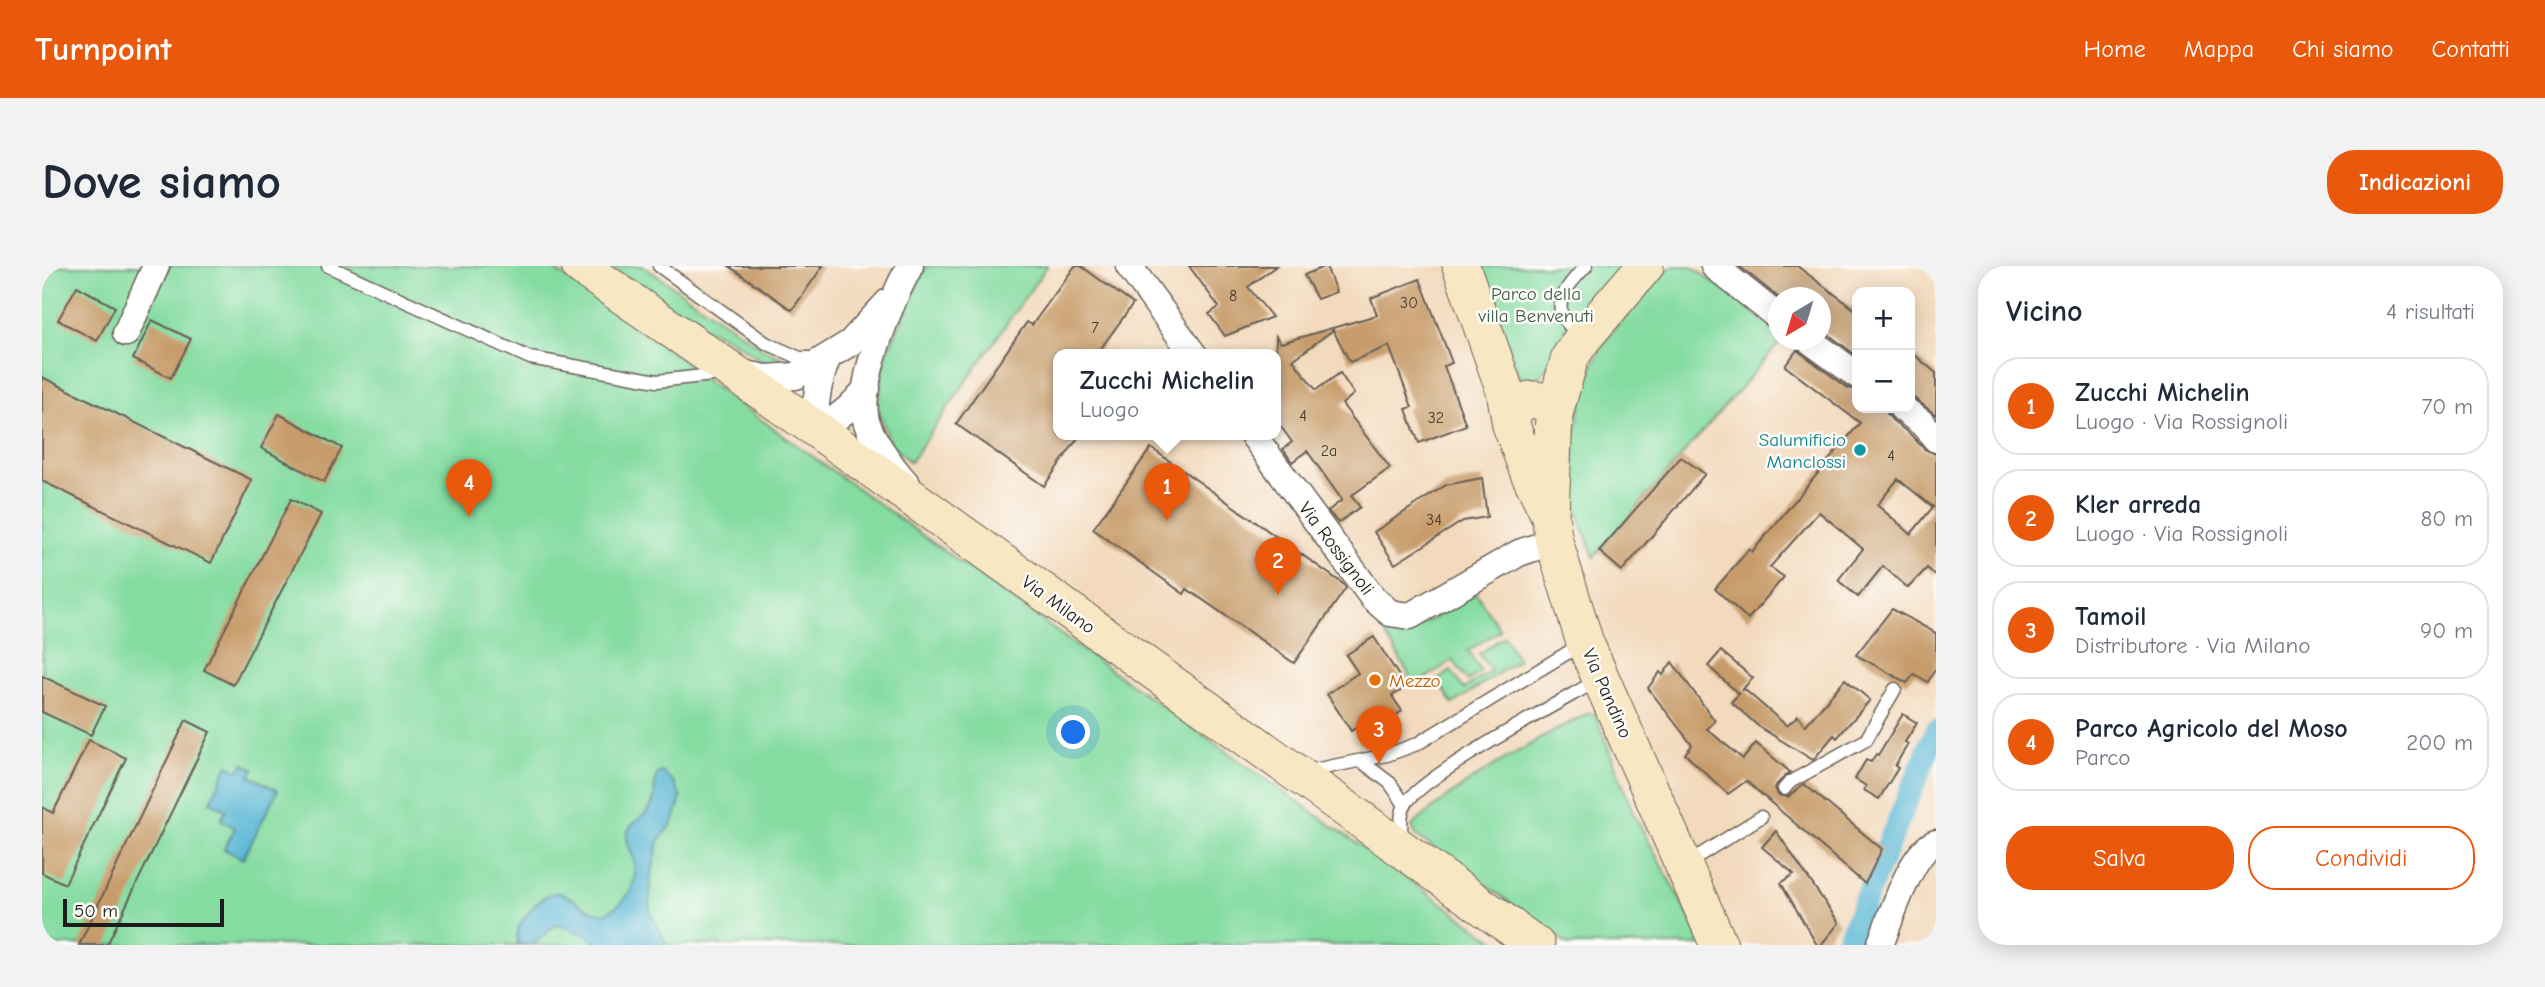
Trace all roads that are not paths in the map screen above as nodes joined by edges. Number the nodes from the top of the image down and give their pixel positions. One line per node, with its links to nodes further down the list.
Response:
1 (156, 266): 13 (street)
2 (328, 266): 19 (lane)
3 (580, 266): 19 (main road, Via Milano)
4 (659, 266): 17 (lane)
5 (910, 266): 11 (street)
6 (1129, 266): 15 (street)
7 (1461, 266): 21 (main road, Via Pandino)
8 (1586, 266): 14 (lane)
9 (1645, 266): 14 (main road)
10 (1714, 266): 12 (street)
11 (894, 296): 17 (street); 20 (street)
12 (1768, 308)
13 (126, 333)
14 (1577, 348): 21 (main road)
15 (1190, 349)
16 (1823, 350): 18 (street)
17 (827, 359): 19 (street); 23 (street)
18 (1852, 371)
19 (736, 373): 23 (main road, Via Milano)
20 (867, 388): 23 (street); 26 (street)
21 (1527, 413): 27 (main road, Via Pandino)
22 (1909, 413): 24 (street)
23 (816, 429): 26 (main road, Via Milano)
24 (1936, 439)
25 (1257, 440): 27 (street, Via Rossignoli)
26 (931, 512): 32 (main road, Via Milano)
27 (1552, 528): 28 (main road, Via Pandino)
28 (1585, 643): 29 (main road, Via Pandino); 31 (lane)
29 (1601, 678): 34 (lane); 38 (main road, Via Pandino)
30 (1895, 689): 33 (lane)
31 (1361, 761): 32 (lane); 34 (lane)
32 (1294, 772): 37 (main road, Via Milano)
33 (1784, 789)
34 (1405, 806): 37 (lane)
35 (1761, 817): 38 (lane)
36 (1936, 843): 41 (street)
37 (1404, 850): 39 (main road, Via Milano)
38 (1683, 865): 40 (main road, Via Pandino)
39 (1536, 945)
40 (1719, 945)
41 (1880, 945)

